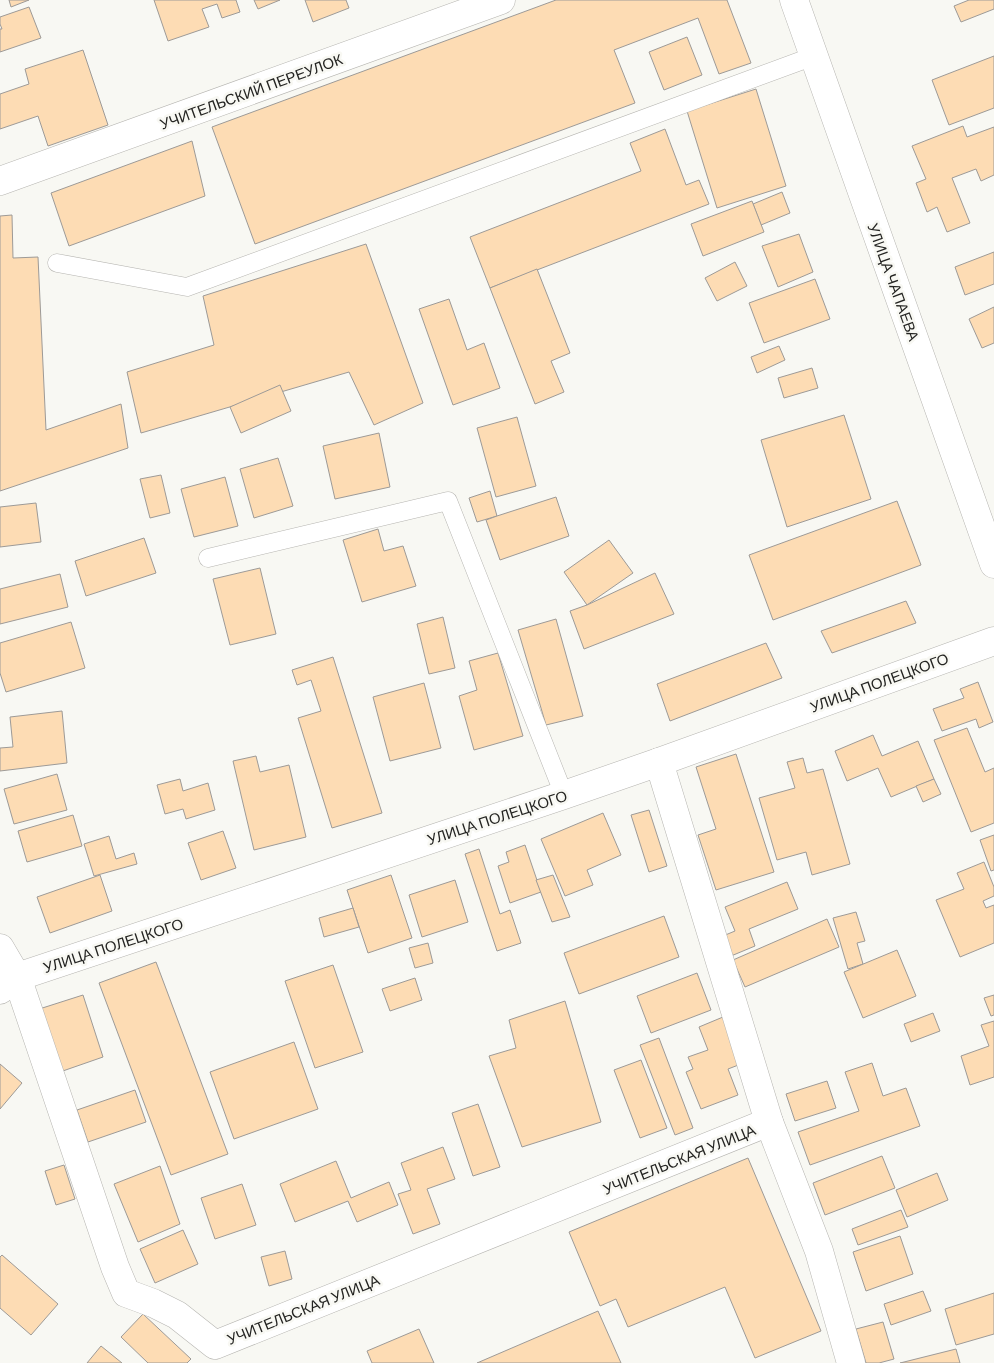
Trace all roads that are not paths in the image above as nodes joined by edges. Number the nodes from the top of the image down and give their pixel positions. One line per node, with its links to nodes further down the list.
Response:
1 (501, 0): 4 (street, УЧИТЕЛЬСКИЙ ПЕРЕУЛОК)
2 (794, 0): 3 (street, УЛИЦА ЧАПАЕВА)
3 (814, 56): 5 (lane); 7 (street, УЛИЦА ЧАПАЕВА)
4 (0, 181)
5 (57, 263)
6 (208, 558): 10 (lane)
7 (994, 564)
8 (994, 641): 9 (street, УЛИЦА ПОЛЕЦКОГО)
9 (659, 762): 10 (street, УЛИЦА ПОЛЕЦКОГО); 13 (street, УЧИТЕЛЬСКАЯ УЛИЦА)
10 (564, 795): 12 (street, УЛИЦА ПОЛЕЦКОГО)
11 (0, 948): 12 (street, УЧИТЕЛЬСКАЯ УЛИЦА)
12 (8, 983): 14 (street, УЧИТЕЛЬСКАЯ УЛИЦА)
13 (770, 1122): 14 (street, УЧИТЕЛЬСКАЯ УЛИЦА); 15 (street, УЧИТЕЛЬСКАЯ УЛИЦА)
14 (222, 1354)
15 (851, 1363)

